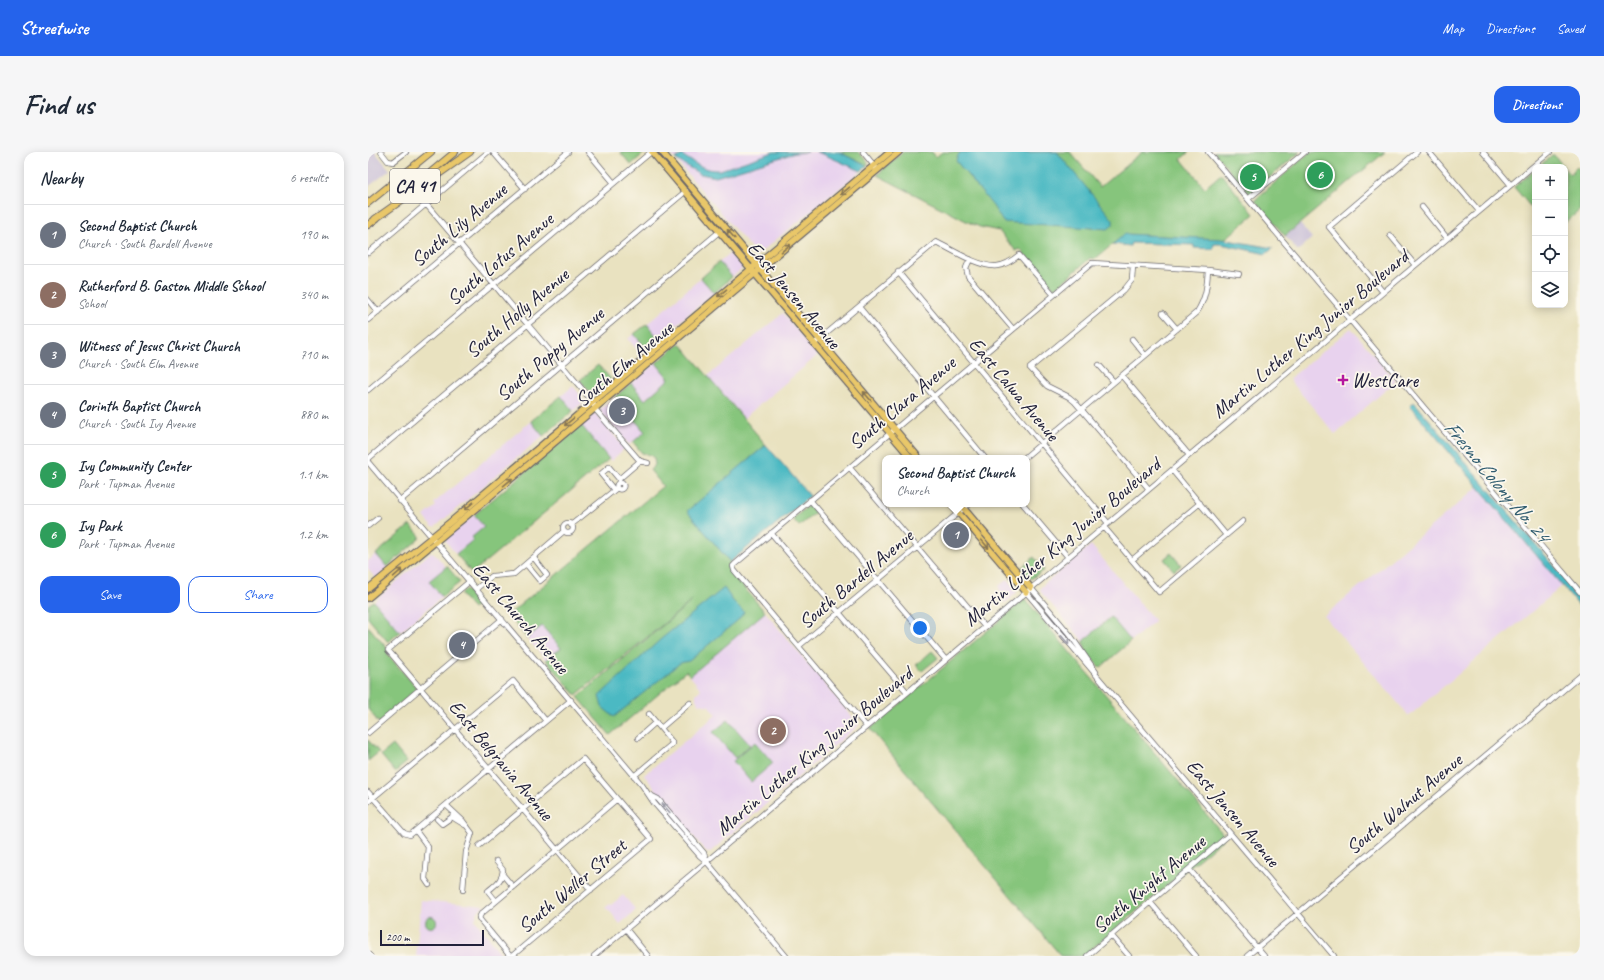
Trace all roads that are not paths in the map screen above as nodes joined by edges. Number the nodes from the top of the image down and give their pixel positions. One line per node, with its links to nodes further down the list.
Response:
1 (381, 152): 2 (street)
2 (406, 152)
3 (425, 152): 28 (highway)
4 (431, 152): 28 (highway, CA 41)
5 (455, 152): 36 (highway, CA 41)
6 (470, 152): 36 (highway)
7 (488, 152): 32 (street)
8 (493, 152): 27 (street)
9 (568, 152): 27 (street, South Lily Avenue)
10 (588, 152): 25 (street)
11 (652, 152): 25 (street, South Lotus Avenue); 29 (main road, East Jensen Avenue)
12 (657, 152): 23 (main road)
13 (662, 152): 23 (main road, East Jensen Avenue)
14 (863, 152): 24 (street)
15 (890, 152): 24 (main road, South Elm Avenue)
16 (899, 152): 24 (main road, South Elm Avenue)
17 (1208, 152): 30 (street)
18 (1304, 152): 30 (street)
19 (1417, 152): 53 (street)
20 (1429, 152): 35 (street)
21 (1484, 152): 26 (street)
22 (1550, 152): 26 (street, Martin Luther King Junior Boulevard)
23 (674, 166): 33 (main road, East Jensen Avenue)
24 (876, 168): 45 (main road, South Elm Avenue, one-way to 45); 47 (main road, South Elm Avenue, one-way to 24)
25 (614, 183): 52 (street, South Lotus Avenue)
26 (1510, 184): 35 (street, Martin Luther King Junior Boulevard)
27 (525, 189): 41 (street, South Lily Avenue)
28 (383, 190): 31 (highway, CA 41)
29 (686, 191): 33 (main road); 38 (main road, East Jensen Avenue); 61 (street, South Holly Avenue)
30 (1248, 199): 60 (street)
31 (368, 203)
32 (426, 204): 41 (street); 42 (street)
33 (707, 206): 45 (main road, East Jensen Avenue, one-way to 33)
34 (1422, 207): 40 (street)
35 (1479, 211): 40 (street, Martin Luther King Junior Boulevard)
36 (375, 219): 37 (highway, CA 41)
37 (368, 225)
38 (720, 231): 45 (main road, East Jensen Avenue); 69 (street, South Poppy Avenue)
39 (1390, 235): 44 (street)
40 (1447, 238): 44 (street, Martin Luther King Junior Boulevard)
41 (459, 244): 52 (street); 57 (street, South Lily Avenue)
42 (368, 253)
43 (970, 259): 49 (street); 54 (street); 62 (street)
44 (1415, 265): 53 (street, Martin Luther King Junior Boulevard)
45 (754, 266): 47 (main road, East Jensen Avenue); 50 (main road, East Jensen Avenue); 75 (main road, South Elm Avenue, one-way to 75)
46 (1133, 266): 48 (street); 54 (street, South Clara Avenue); 77 (street)
47 (761, 269): 50 (main road, South Elm Avenue); 65 (main road, East Jensen Avenue)
48 (1208, 270): 51 (street); 63 (street)
49 (898, 272): 56 (street); 68 (street, East Calwa Avenue)
50 (756, 273): 66 (main road, East Jensen Avenue); 76 (main road, South Elm Avenue)
51 (1240, 274)
52 (493, 285): 61 (street); 73 (street, South Lotus Avenue)
53 (1383, 292): 60 (street, Martin Luther King Junior Boulevard)
54 (1054, 295): 62 (street, South Clara Avenue)
55 (368, 300): 57 (street)
56 (859, 307): 65 (street); 74 (street)
57 (378, 312): 59 (street, South Lily Avenue)
58 (1163, 313): 63 (street)
59 (368, 320)
60 (1349, 320): 85 (street, Martin Luther King Junior Boulevard); 122 (street)
61 (527, 325): 69 (street); 86 (street, South Holly Avenue)
62 (1013, 329): 68 (street, South Clara Avenue)
63 (1177, 329): 67 (street)
64 (1132, 339): 67 (street)
65 (819, 340): 66 (street); 78 (main road, East Jensen Avenue, one-way to 65)
66 (814, 344): 79 (main road, East Jensen Avenue)
67 (1145, 355): 71 (street)
68 (973, 363): 74 (street, South Clara Avenue); 80 (street, East Calwa Avenue)
69 (560, 365): 75 (street); 93 (street, South Poppy Avenue)
70 (1100, 365): 72 (street)
71 (1122, 376): 72 (street); 85 (street)
72 (1114, 382): 77 (street)
73 (368, 390)
74 (934, 396): 78 (street, South Clara Avenue); 83 (street)
75 (593, 402): 76 (street); 109 (main road, South Elm Avenue, one-way to 109)
76 (595, 409): 87 (street); 110 (main road, South Elm Avenue, one-way to 76)
77 (1082, 410): 80 (street); 92 (street)
78 (894, 429): 79 (street, South Clara Avenue); 82 (main road, East Jensen Avenue)
79 (889, 433): 81 (main road, East Jensen Avenue); 90 (street, South Clara Avenue)
80 (1041, 444): 84 (street); 105 (street, East Calwa Avenue)
81 (908, 455)
82 (917, 455)
83 (983, 455)
84 (1028, 455)
85 (1189, 455): 91 (street, Martin Luther King Junior Boulevard)
86 (368, 459)
87 (640, 461): 89 (street); 113 (street)
88 (368, 462): 93 (street, East Church Avenue)
89 (648, 463)
90 (850, 468): 94 (street, South Clara Avenue); 96 (street)
91 (1172, 470): 92 (street, Martin Luther King Junior Boulevard); 95 (street)
92 (1149, 489): 105 (street, Martin Luther King Junior Boulevard)
93 (400, 500): 109 (street, East Church Avenue)
94 (810, 500): 107 (street, South Clara Avenue); 116 (street)
95 (1200, 503): 108 (street); 114 (street)
96 (882, 505)
97 (884, 507): 111 (street)
98 (953, 507): 102 (main road, East Jensen Avenue)
99 (961, 507): 102 (street, South Bardell Avenue)
100 (963, 507): 118 (main road, East Jensen Avenue)
101 (1026, 507): 112 (street)
102 (958, 513): 111 (street, South Bardell Avenue); 121 (main road, East Jensen Avenue, one-way to 121)
103 (378, 518): 106 (street)
104 (1243, 521): 108 (street)
105 (1106, 525): 112 (street, Martin Luther King Junior Boulevard); 114 (street, East Calwa Avenue)
106 (368, 526)
107 (771, 533): 124 (street); 127 (street, South Clara Avenue)
108 (1226, 535): 114 (street, East Calwa Avenue)
109 (431, 538): 110 (street, East Church Avenue); 119 (main road, South Elm Avenue)
110 (435, 543): 117 (street, East Church Avenue); 123 (main road, South Elm Avenue, one-way to 110)
111 (918, 547): 116 (street, South Bardell Avenue); 126 (street)
112 (1068, 557): 118 (street, Martin Luther King Junior Boulevard)
113 (534, 558): 115 (street); 115 (street)
114 (1132, 560)
115 (526, 564): 120 (street)
116 (878, 580): 124 (street, South Bardell Avenue); 128 (street)
117 (470, 581): 120 (street, East Church Avenue); 130 (street, East Belgravia Avenue)
118 (1031, 588): 121 (street, Martin Luther King Junior Boulevard); 131 (street, East Jensen Avenue)
119 (368, 589)
120 (476, 589): 125 (street, East Church Avenue)
121 (1026, 592): 126 (street, Martin Luther King Junior Boulevard); 131 (street, East Jensen Avenue, one-way to 131)
122 (1580, 592)
123 (368, 598)
124 (839, 613): 127 (street, South Bardell Avenue); 132 (street)
125 (502, 619): 130 (street); 133 (street, East Church Avenue)
126 (985, 627): 128 (street, Martin Luther King Junior Boulevard)
127 (799, 646): 138 (street)
128 (946, 660): 132 (street, Martin Luther King Junior Boulevard)
129 (1580, 676): 167 (street, South Walnut Avenue)
130 (421, 689): 140 (street, East Belgravia Avenue); 141 (street)
131 (1108, 690): 154 (street, East Jensen Avenue)
132 (907, 692): 138 (street, Martin Luther King Junior Boulevard)
133 (571, 700): 136 (street); 144 (street, East Church Avenue)
134 (690, 703): 139 (street)
135 (649, 714): 137 (street)
136 (546, 721): 140 (street); 143 (street)
137 (656, 722): 139 (street); 142 (street)
138 (866, 726): 158 (street, Martin Luther King Junior Boulevard)
139 (661, 728): 144 (street)
140 (455, 729): 143 (street, East Belgravia Avenue); 146 (street)
141 (368, 733)
142 (638, 738)
143 (489, 769): 149 (street); 150 (street, East Belgravia Avenue)
144 (634, 776): 158 (street, East Church Avenue)
145 (368, 792): 146 (street)
146 (374, 798): 148 (street); 153 (street)
147 (617, 799): 150 (street); 156 (street); 164 (street, South Weller Street)
148 (368, 802)
149 (446, 805): 151 (street); 153 (street)
150 (523, 810): 155 (street); 156 (street, East Belgravia Avenue)
151 (453, 815): 152 (street); 163 (street)
152 (438, 819)
153 (416, 831): 161 (street)
154 (1230, 834): 159 (street, South Knight Avenue); 167 (street, East Jensen Avenue)
155 (479, 846)
156 (557, 850): 162 (street); 164 (street, East Belgravia Avenue)
157 (496, 861): 160 (street)
158 (706, 861): 168 (street, Martin Luther King Junior Boulevard); 176 (street, East Church Avenue)
159 (1190, 869): 166 (street, South Knight Avenue); 170 (street)
160 (503, 875): 162 (street); 165 (street)
161 (429, 885)
162 (513, 887): 165 (street)
163 (464, 890)
164 (591, 890): 173 (street, South Weller Street)
165 (496, 901): 173 (street)
166 (1150, 902): 169 (street, South Knight Avenue); 179 (street)
167 (1298, 914): 170 (street, South Walnut Avenue); 182 (street, East Jensen Avenue)
168 (626, 929): 174 (street, Martin Luther King Junior Boulevard); 175 (street)
169 (1111, 935): 177 (street, South Knight Avenue); 178 (street)
170 (1257, 948): 180 (street, South Walnut Avenue); 181 (street)
171 (368, 954): 172 (street)
172 (370, 956)
173 (511, 956)
174 (594, 956)
175 (648, 956)
176 (786, 956)
177 (1087, 956)
178 (1129, 956)
179 (1196, 956)
180 (1247, 956)
181 (1264, 956)
182 (1334, 956)

